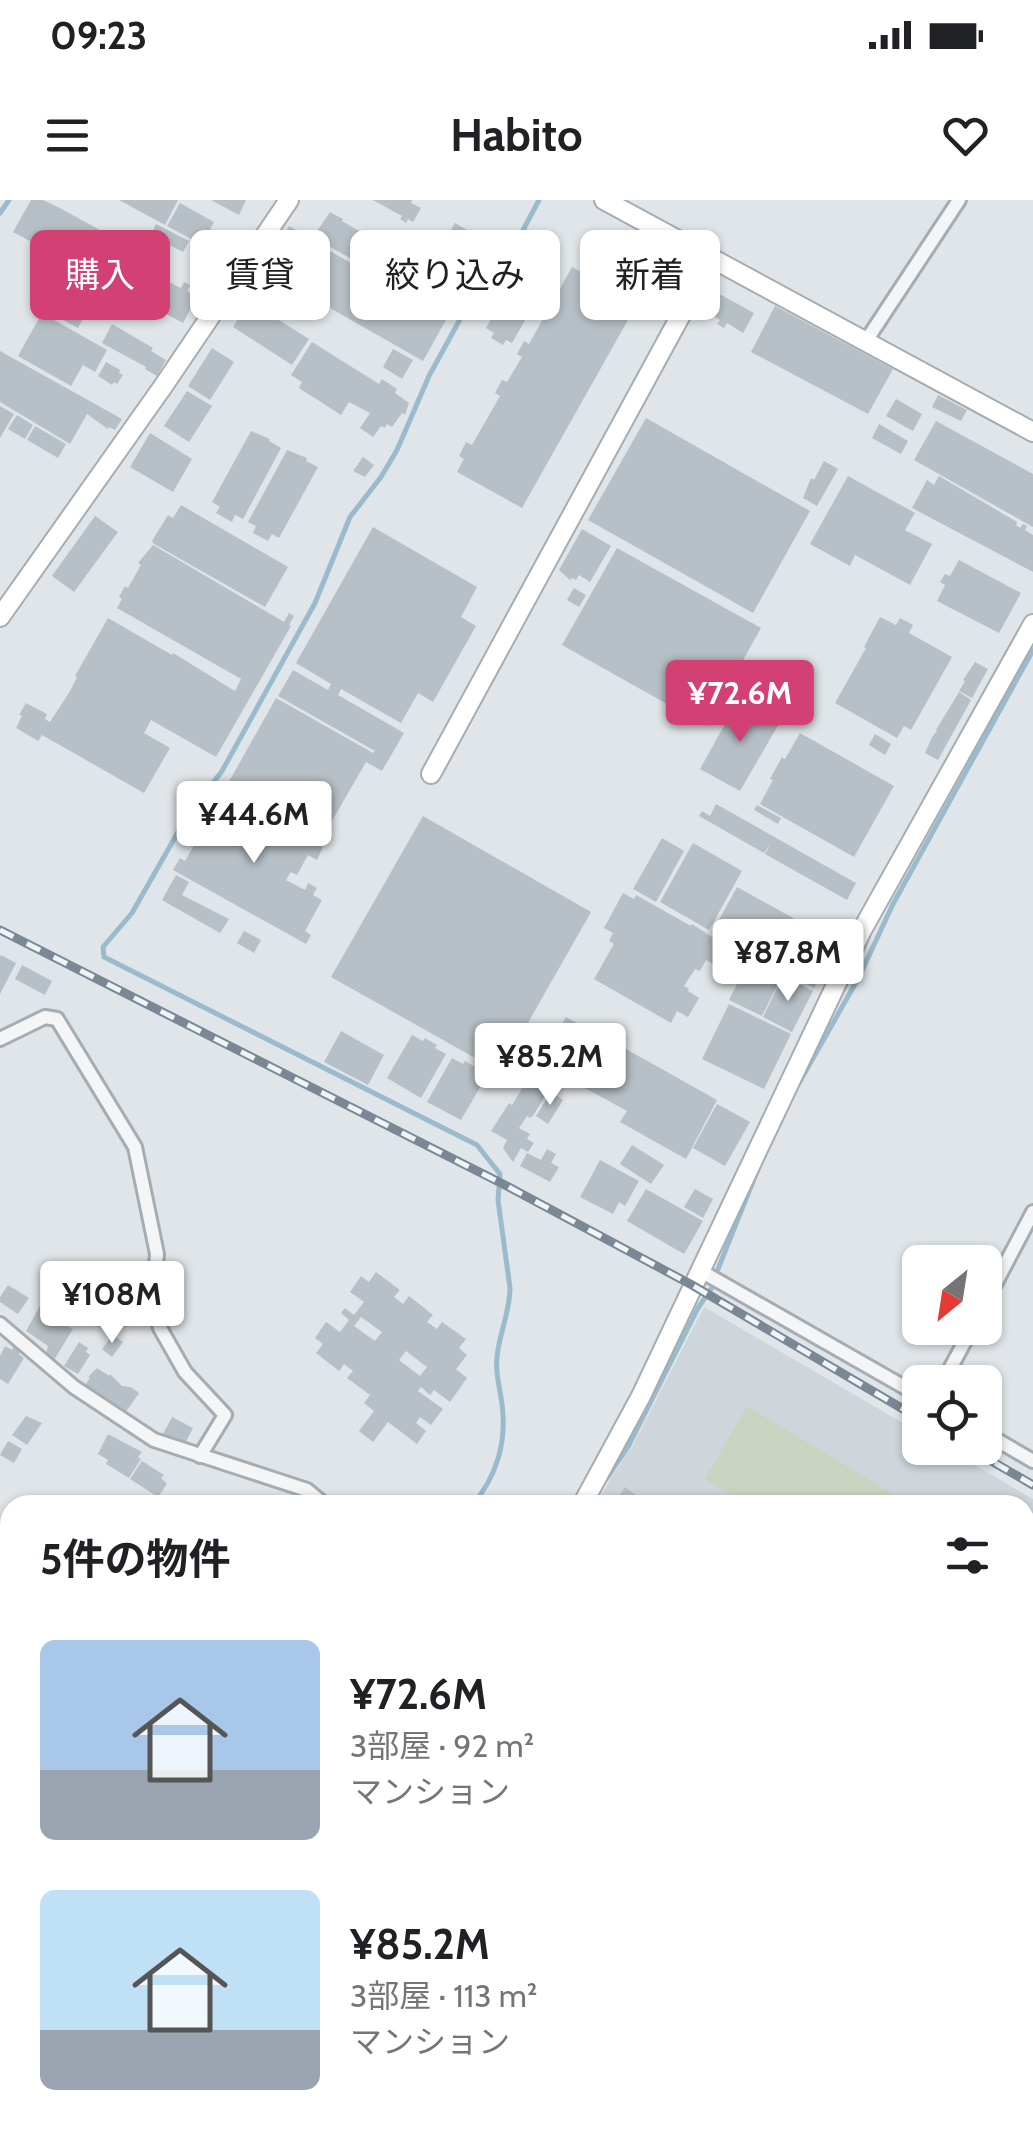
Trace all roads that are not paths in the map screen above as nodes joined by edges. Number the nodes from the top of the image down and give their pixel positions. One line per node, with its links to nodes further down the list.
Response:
1 (289, 200): 9 (street)
2 (604, 200): 4 (street)
3 (959, 200): 7 (street)
4 (660, 230)
5 (720, 262): 7 (street)
6 (678, 320): 11 (street)
7 (866, 341): 8 (street)
8 (1033, 432)
9 (0, 617)
10 (1033, 624): 14 (street)
11 (432, 774)
12 (0, 1039): 19 (street)
13 (1033, 1212): 15 (street)
14 (699, 1270): 17 (street); 22 (street)
15 (1002, 1271)
16 (0, 1324): 19 (street)
17 (902, 1386)
18 (1002, 1443): 20 (street)
19 (200, 1456): 21 (street)
20 (1033, 1461)
21 (313, 1495)
22 (587, 1495)

